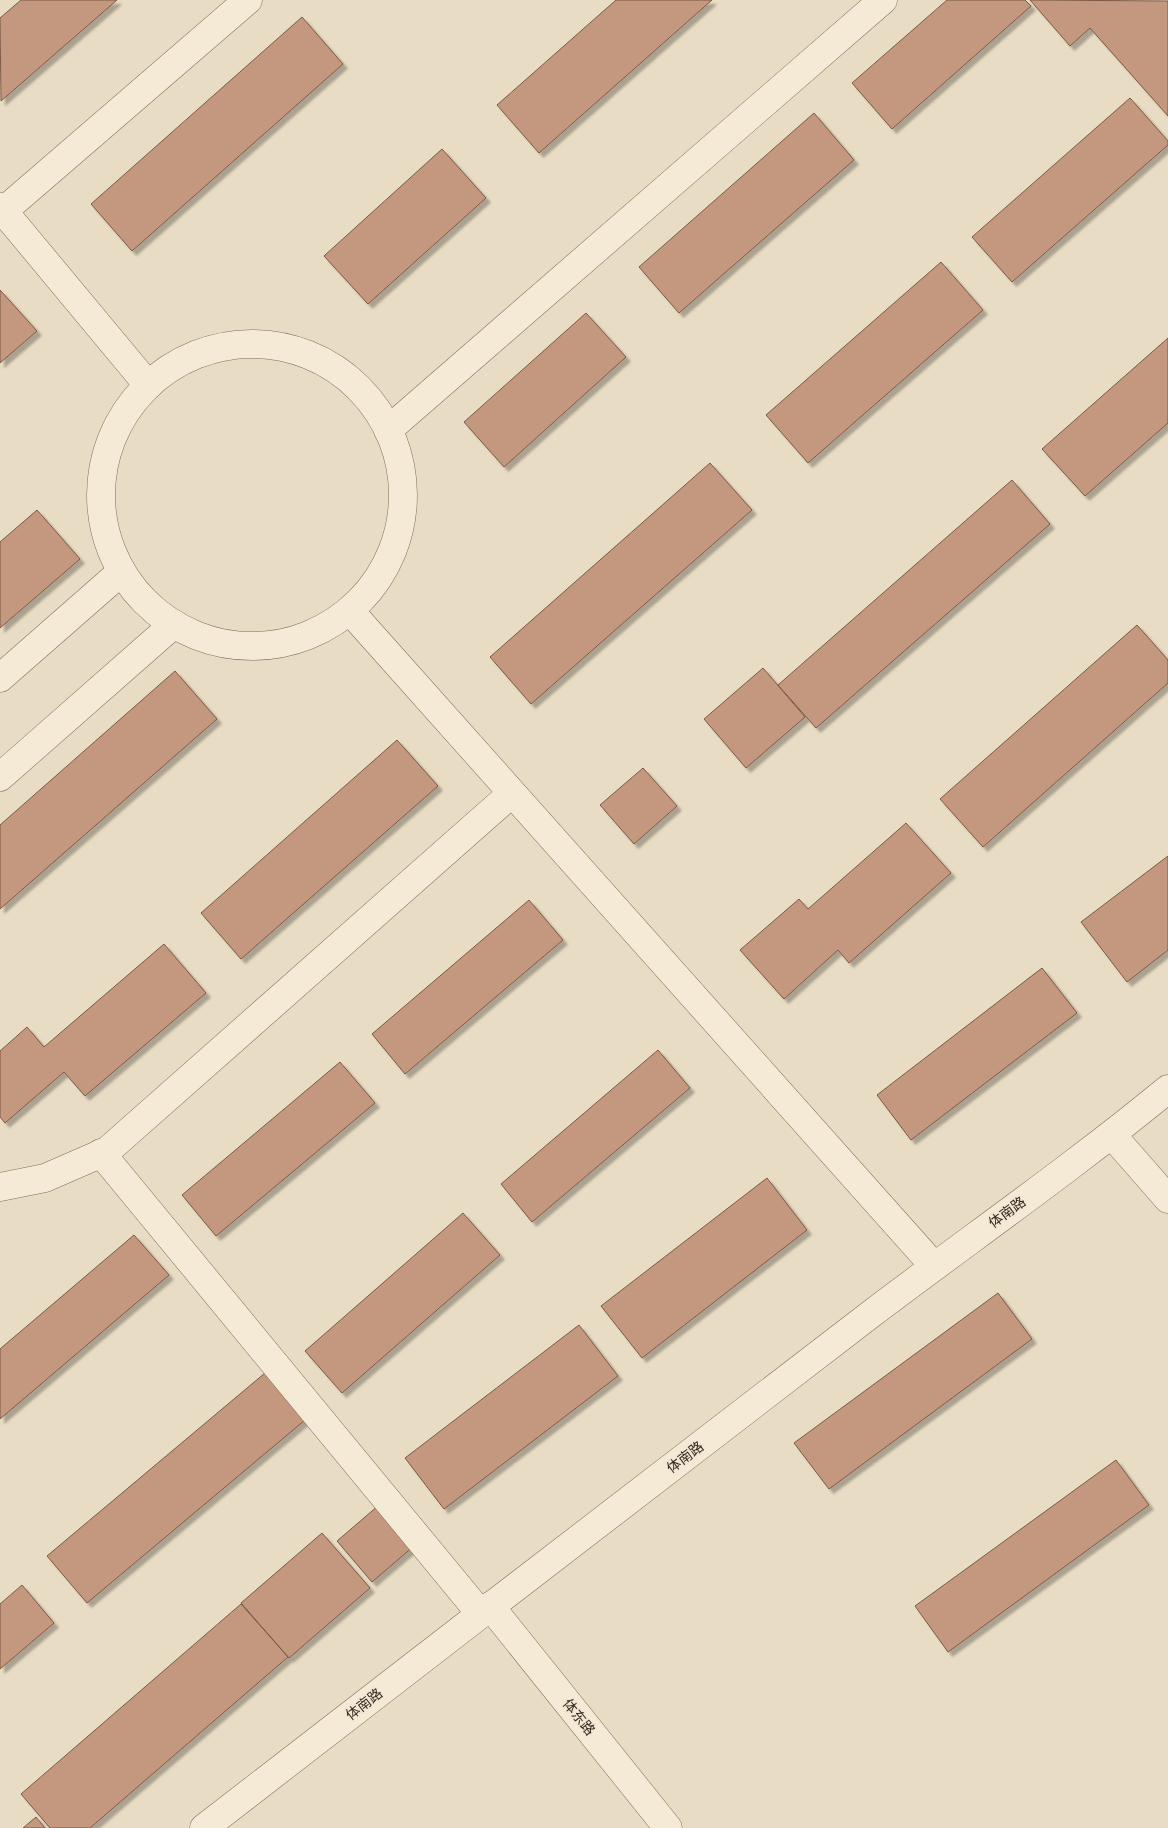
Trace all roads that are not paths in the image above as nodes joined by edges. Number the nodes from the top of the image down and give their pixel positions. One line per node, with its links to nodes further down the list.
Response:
1 (248, 0): 3 (street)
2 (883, 0): 5 (street)
3 (1, 211): 4 (street)
4 (148, 385): 5 (street); 6 (street)
5 (388, 430): 7 (street)
6 (121, 572): 8 (street); 9 (street)
7 (350, 611): 8 (street); 11 (street)
8 (174, 624): 10 (street)
9 (0, 678)
10 (0, 777)
11 (512, 794): 14 (street); 17 (street)
12 (1168, 1089): 13 (street, 体南路)
13 (1112, 1135): 16 (street); 17 (street, 体南路)
14 (101, 1153): 15 (street); 18 (street, 体东路)
15 (0, 1187)
16 (1168, 1199)
17 (934, 1266): 18 (street, 体南路)
18 (485, 1610): 19 (street, 体南路); 20 (street, 体东路)
19 (204, 1828)
20 (668, 1828)

